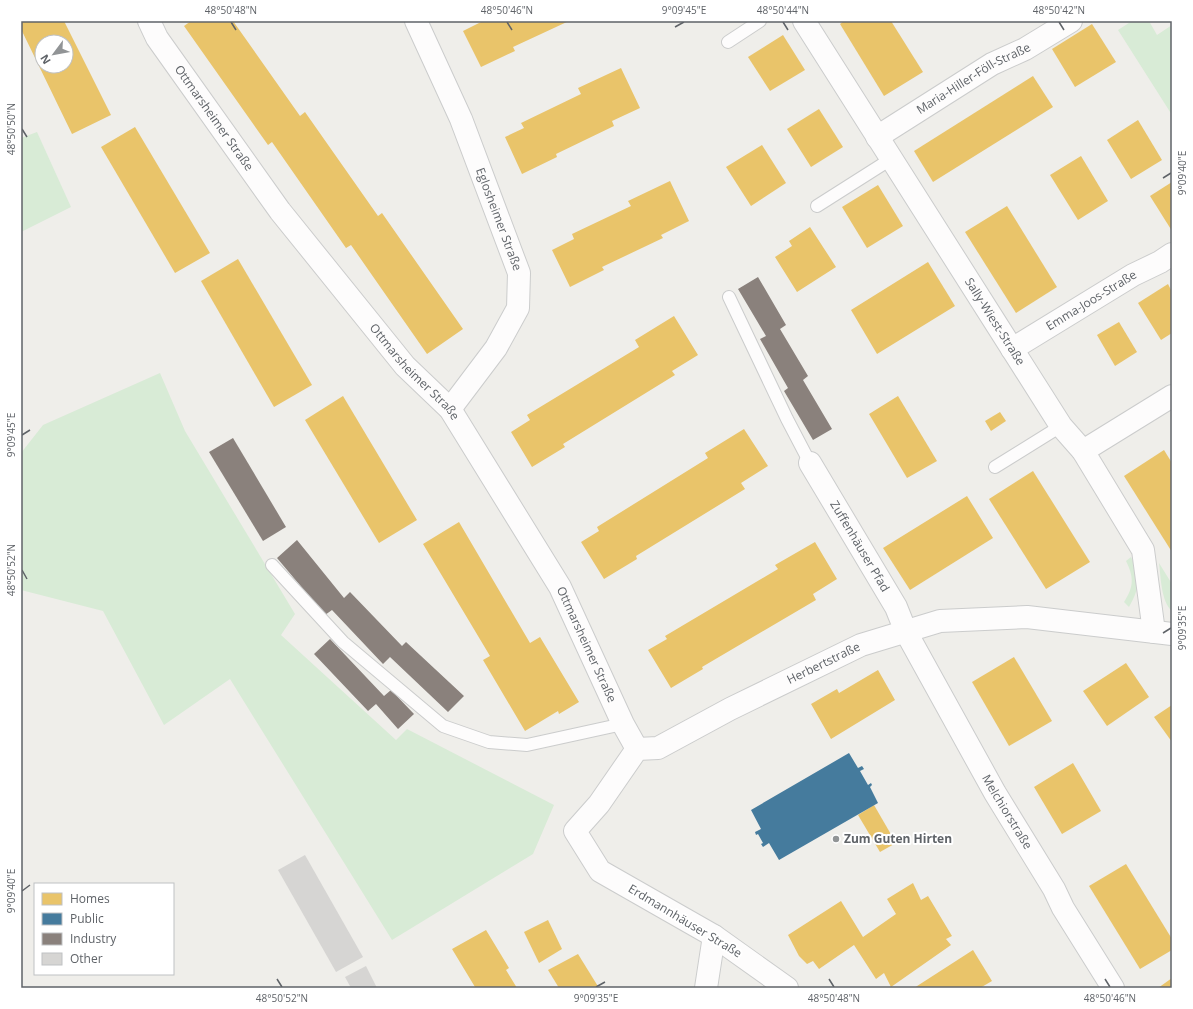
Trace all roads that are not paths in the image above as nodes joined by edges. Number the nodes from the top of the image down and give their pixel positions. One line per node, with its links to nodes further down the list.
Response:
1 (148, 21): 14 (street, Ottmarsheimer Straße)
2 (416, 21): 14 (street, Eglosheimer Straße)
3 (760, 21): 6 (lane)
4 (804, 21): 7 (street, Sally-Wiest-Straße)
5 (1071, 21): 7 (street, Maria-Hiller-Föll-Straße)
6 (728, 42)
7 (877, 137): 8 (street, Sally-Wiest-Straße)
8 (891, 159): 9 (lane); 12 (street, Sally-Wiest-Straße)
9 (817, 206)
10 (1172, 254): 12 (street, Emma-Joos-Straße)
11 (729, 297): 17 (lane)
12 (1012, 349): 15 (street, Sally-Wiest-Straße)
13 (1172, 396): 16 (street)
14 (450, 409): 22 (street, Ottmarsheimer Straße)
15 (1061, 426): 16 (street, Sally-Wiest-Straße); 18 (lane)
16 (1083, 451): 21 (street, Sally-Wiest-Straße)
17 (810, 463): 20 (street, Zuffenhäuser Pfad)
18 (995, 467)
19 (272, 565): 22 (lane)
20 (906, 632): 21 (street, Herbertstraße); 23 (street, Herbertstraße); 27 (street, Melchiorstraße)
21 (1163, 633)
22 (623, 724): 23 (street, Ottmarsheimer Straße)
23 (637, 749): 24 (street, Erdmannhäuser Straße)
24 (714, 936): 25 (street); 26 (street, Erdmannhäuser Straße)
25 (706, 988)
26 (787, 988)
27 (1113, 988)

